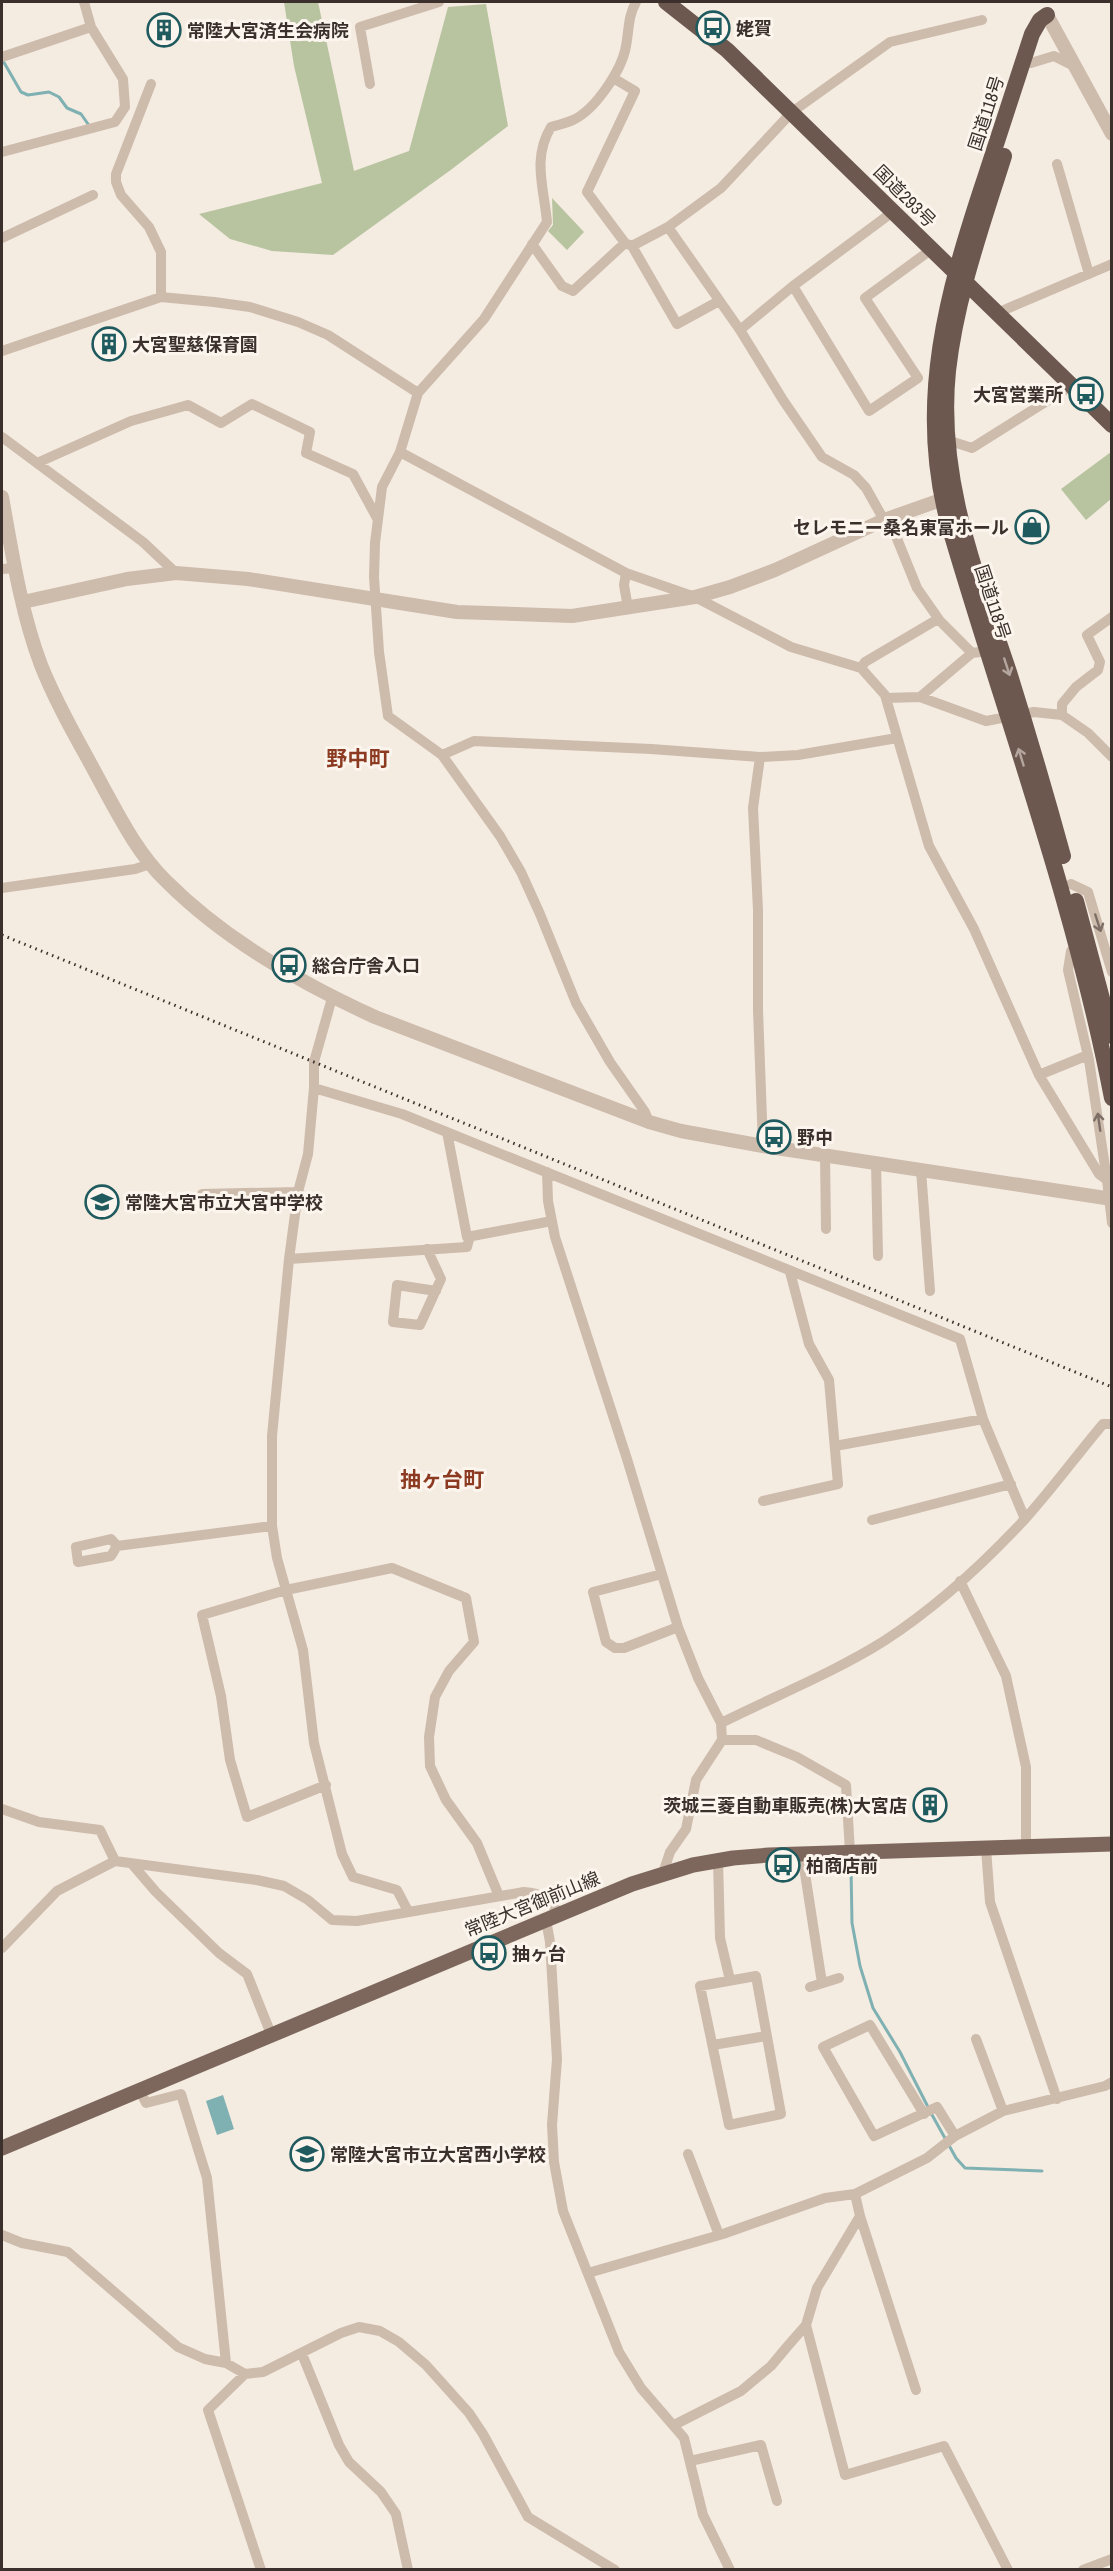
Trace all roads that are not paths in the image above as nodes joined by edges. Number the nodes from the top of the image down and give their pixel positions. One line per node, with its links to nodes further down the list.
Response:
1 (84, 2): 7 (street)
2 (439, 2): 13 (street)
3 (636, 2): 11 (street)
4 (666, 2): 14 (highway, 国道293号)
5 (1043, 8): 9 (highway, 国道118号); 10 (street); 27 (highway, 国道118号)
6 (982, 20): 14 (street)
7 (91, 27): 8 (street); 16 (street)
8 (6, 55)
9 (1031, 63): 10 (street); 27 (highway, 国道118号)
10 (1074, 66): 15 (street)
11 (613, 78): 22 (street); 23 (street)
12 (151, 84): 29 (street)
13 (370, 84)
14 (792, 112): 19 (highway, 国道293号); 20 (street)
15 (1112, 134)
16 (2, 152)
17 (1057, 164): 26 (street)
18 (93, 195): 21 (street)
19 (894, 211): 24 (highway, 国道293号); 28 (street)
20 (668, 227): 23 (street); 30 (street)
21 (2, 238)
22 (532, 244): 23 (street); 35 (street)
23 (628, 244): 30 (street)
24 (932, 249): 27 (highway, 国道293号); 28 (street)
25 (1112, 264): 26 (street)
26 (1089, 273): 31 (street)
27 (961, 278): 31 (highway, 国道293号); 38 (highway, 国道118号); 42 (highway, 国道118号)
28 (794, 286): 32 (street)
29 (161, 297): 33 (street); 35 (street)
30 (719, 301): 32 (street)
31 (996, 313): 34 (highway, 国道293号)
32 (740, 330): 44 (street)
33 (2, 351)
34 (1071, 386): 36 (highway, 国道293号); 38 (street)
35 (418, 393): 39 (street)
36 (1112, 425)
37 (2, 437): 40 (street)
38 (947, 440): 42 (highway, 国道118号)
39 (400, 452): 43 (street); 47 (street)
40 (37, 463): 43 (street); 46 (street)
41 (2, 498): 45 (street)
42 (948, 498): 44 (street); 54 (highway, 国道118号); 59 (highway, 国道118号, one-way to 59)
43 (377, 518): 49 (street)
44 (887, 520): 48 (street); 53 (street)
45 (9, 569): 50 (street)
46 (176, 573): 49 (street); 50 (street)
47 (626, 573): 48 (street); 51 (street)
48 (695, 597): 51 (street); 55 (street)
49 (375, 600): 51 (street); 61 (street)
50 (23, 602): 64 (street)
51 (628, 608)
52 (1112, 617): 58 (street)
53 (938, 619): 54 (street); 55 (street)
54 (980, 652): 56 (street); 59 (highway, 国道118号)
55 (861, 668): 57 (street)
56 (920, 697): 57 (street); 59 (street)
57 (886, 698): 60 (street)
58 (1062, 715): 59 (street); 63 (street)
59 (1015, 716): 65 (highway, 国道118号); 67 (highway, 国道118号, one-way to 59)
60 (897, 738): 62 (street); 72 (street)
61 (442, 755): 62 (street); 75 (street)
62 (760, 757): 77 (street)
63 (1112, 757)
64 (150, 864): 66 (street); 69 (street)
65 (1071, 884): 68 (street, one-way to 68); 70 (highway, 国道118号)
66 (2, 888)
67 (1077, 948): 71 (street); 74 (highway, 国道118号)
68 (1112, 972)
69 (332, 998): 73 (street); 75 (street)
70 (1112, 1036)
71 (1088, 1055): 72 (street); 82 (street, one-way to 71)
72 (1039, 1075): 82 (street)
73 (314, 1088): 76 (street); 83 (street)
74 (1112, 1098)
75 (649, 1122): 77 (street)
76 (447, 1132): 81 (street); 89 (street)
77 (763, 1146): 78 (street)
78 (825, 1155): 79 (street); 88 (street)
79 (876, 1163): 80 (street); 91 (street)
80 (921, 1170): 85 (street); 95 (street)
81 (547, 1172): 86 (street); 93 (street)
82 (1107, 1180): 85 (street)
83 (298, 1192): 84 (street); 92 (street)
84 (202, 1194)
85 (1111, 1198): 87 (street)
86 (552, 1221): 89 (street); 105 (street)
87 (1112, 1223)
88 (826, 1229)
89 (470, 1236): 90 (street)
90 (427, 1249): 92 (street); 94 (street)
91 (878, 1256)
92 (289, 1259): 103 (street)
93 (790, 1272): 96 (street); 98 (street)
94 (436, 1291): 94 (street)
95 (930, 1291)
96 (983, 1419): 98 (street); 99 (street)
97 (1112, 1424): 101 (street)
98 (835, 1446): 100 (street)
99 (1011, 1485): 101 (street); 102 (street)
100 (763, 1501)
101 (1025, 1519): 106 (street)
102 (872, 1520)
103 (272, 1526): 104 (street); 107 (street)
104 (117, 1546)
105 (662, 1574): 108 (street); 108 (street)
106 (960, 1581): 109 (street); 114 (street)
107 (286, 1590): 111 (street); 111 (street); 122 (street)
108 (678, 1627): 109 (street)
109 (721, 1723): 110 (street)
110 (722, 1740): 116 (street); 121 (street)
111 (326, 1785): 123 (street)
112 (2, 1809): 119 (street)
113 (1112, 1844): 114 (main road, 常陸大宮御前山線)
114 (1026, 1846): 115 (main road, 常陸大宮御前山線)
115 (986, 1848): 116 (main road, 常陸大宮御前山線); 136 (street)
116 (850, 1852): 117 (main road, 常陸大宮御前山線)
117 (802, 1854): 118 (main road, 常陸大宮御前山線); 128 (street)
118 (718, 1860): 121 (main road, 常陸大宮御前山線); 127 (street)
119 (115, 1861): 120 (street); 125 (street)
120 (132, 1864): 123 (street); 130 (street)
121 (663, 1873): 124 (main road, 常陸大宮御前山線)
122 (499, 1896): 123 (street); 124 (street)
123 (408, 1911)
124 (552, 1917): 130 (main road, 常陸大宮御前山線); 146 (street)
125 (2, 1948)
126 (839, 1978): 128 (street)
127 (730, 1980): 131 (street); 133 (street)
128 (822, 1983): 129 (street)
129 (810, 1987)
130 (271, 2034): 135 (main road, 常陸大宮御前山線)
131 (766, 2036): 133 (street); 133 (street)
132 (976, 2039): 137 (street)
133 (713, 2045)
134 (1112, 2082): 136 (street)
135 (139, 2089): 140 (main road, 常陸大宮御前山線); 149 (street)
136 (1057, 2099): 137 (street)
137 (1003, 2111): 139 (street)
138 (924, 2114): 138 (street); 139 (street)
139 (955, 2136): 142 (street)
140 (2, 2148)
141 (688, 2154): 145 (street)
142 (855, 2194): 143 (street); 145 (street)
143 (860, 2216): 147 (street); 151 (street)
144 (2, 2235): 149 (street)
145 (719, 2235): 146 (street)
146 (588, 2273): 152 (street)
147 (806, 2325): 152 (street); 160 (street)
148 (302, 2354): 150 (street); 157 (street); 158 (street)
149 (226, 2363): 150 (street)
150 (244, 2374): 156 (street)
151 (916, 2390)
152 (674, 2425): 153 (street)
153 (690, 2461): 154 (street); 159 (street)
154 (777, 2501)
155 (1112, 2559): 161 (street)
156 (261, 2570)
157 (408, 2570)
158 (615, 2570)
159 (730, 2570)
160 (1008, 2570)
161 (1083, 2570)

